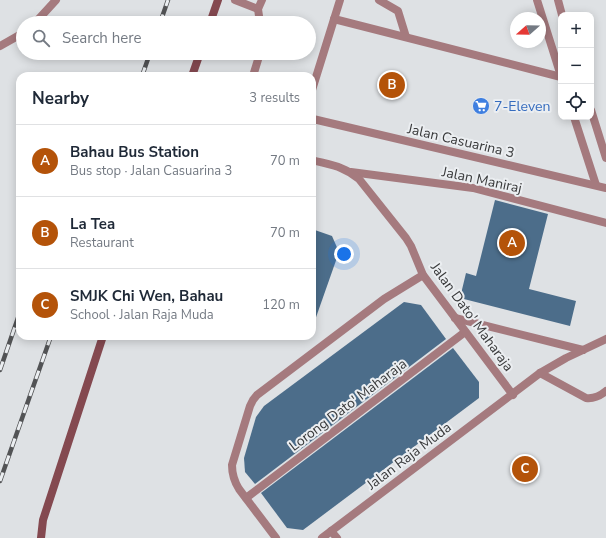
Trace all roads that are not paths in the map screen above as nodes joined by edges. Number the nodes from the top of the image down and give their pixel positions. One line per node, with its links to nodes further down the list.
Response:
1 (56, 0): 11 (street)
2 (218, 0): 12 (main road)
3 (235, 0): 9 (street)
4 (262, 0): 9 (street)
5 (340, 0): 14 (street)
6 (379, 0): 16 (street)
7 (537, 0): 20 (street)
8 (558, 0): 10 (street)
9 (258, 9): 13 (street)
10 (561, 12)
11 (41, 16)
12 (212, 16)
13 (259, 16)
14 (334, 19): 16 (street); 24 (street)
15 (16, 37): 17 (street)
16 (406, 38): 23 (street)
17 (0, 46)
18 (198, 60): 21 (main road)
19 (258, 60): 22 (street)
20 (558, 67)
21 (193, 72)
22 (254, 72)
23 (558, 76)
24 (316, 77)
25 (575, 120): 31 (street)
26 (594, 120): 28 (street)
27 (316, 121): 31 (street, Jalan Casuarina 3)
28 (606, 158)
29 (316, 161): 30 (street, Jalan Dato' Maharaja)
30 (351, 172): 33 (street, Jalan Maniraj); 34 (street, Jalan Dato' Maharaja)
31 (596, 186): 32 (street, Jalan Casuarina 3)
32 (606, 188)
33 (606, 223)
34 (423, 275): 35 (street, Jalan Dato' Maharaja); 43 (street)
35 (455, 318): 36 (street, Jalan Dato' Maharaja); 39 (street)
36 (465, 332): 42 (street, Jalan Dato' Maharaja); 43 (street, Lorong Dato' Maharaja)
37 (606, 339): 39 (street, Jalan Raja Muda)
38 (102, 340): 45 (main road)
39 (583, 350): 40 (street, Jalan Raja Muda)
40 (540, 373): 41 (street); 42 (street, Jalan Raja Muda)
41 (606, 391)
42 (513, 395): 44 (street, Jalan Raja Muda)
43 (246, 498): 46 (street)
44 (332, 531): 47 (street, Jalan Raja Muda); 48 (street)
45 (41, 538)
46 (276, 538)
47 (322, 538)
48 (337, 538)

